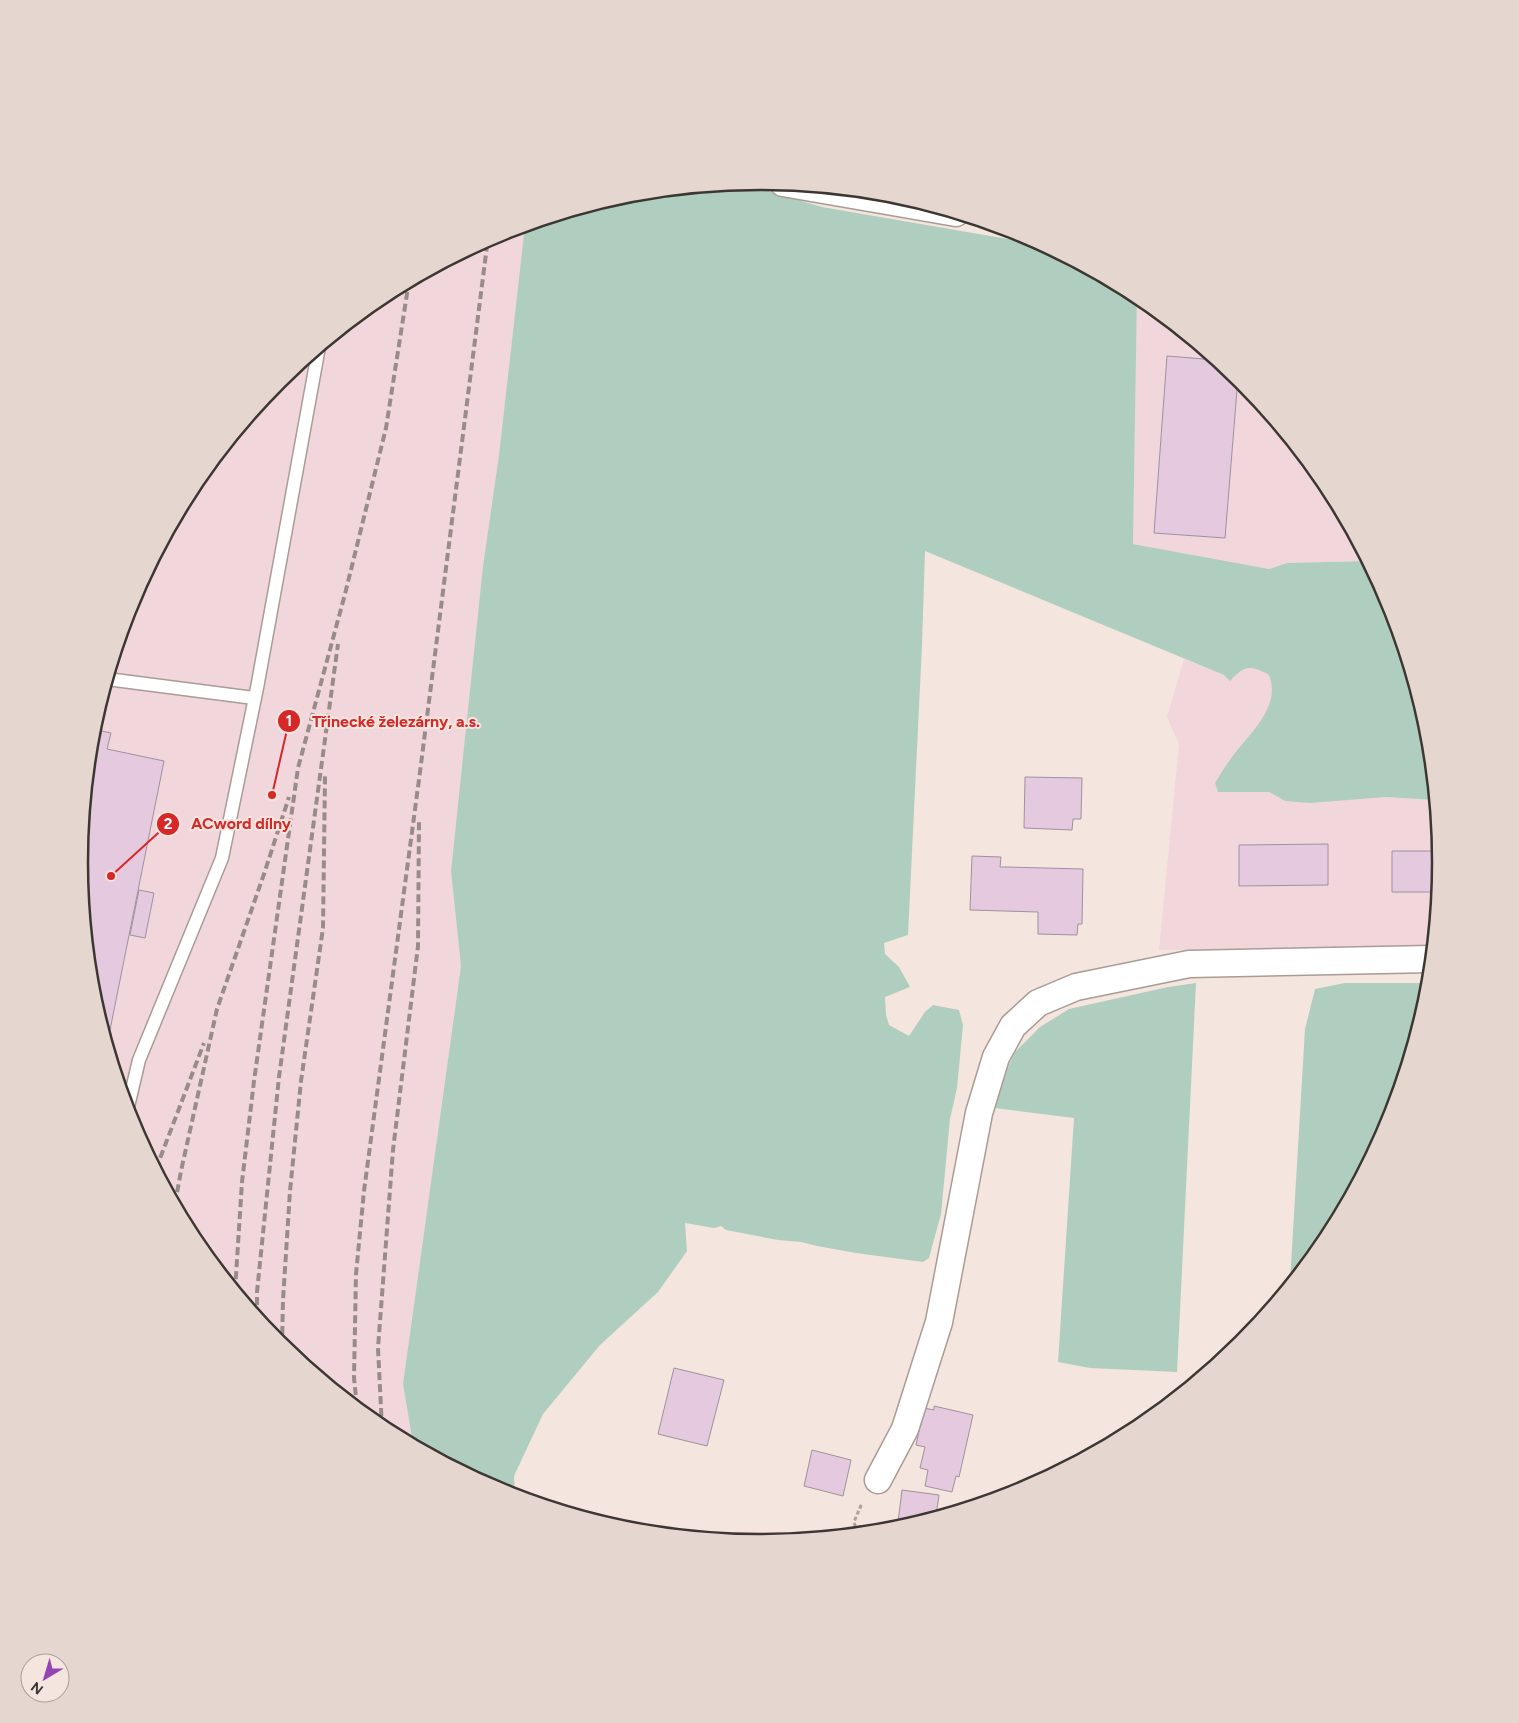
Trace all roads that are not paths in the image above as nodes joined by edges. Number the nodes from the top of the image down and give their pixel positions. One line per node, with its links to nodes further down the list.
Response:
1 (318, 355): 3 (lane)
2 (113, 680): 3 (lane)
3 (254, 698): 5 (lane)
4 (1424, 959): 6 (street)
5 (130, 1097)
6 (878, 1480)

